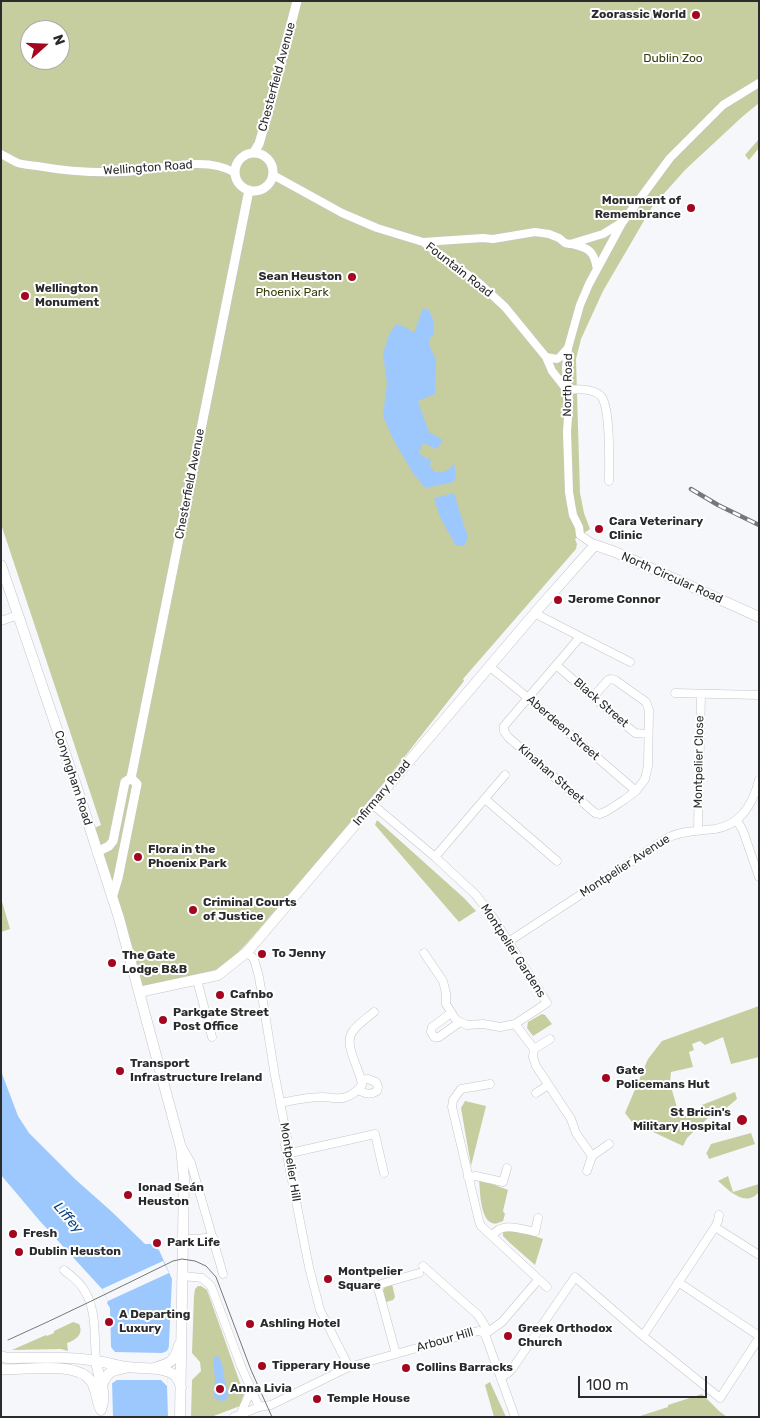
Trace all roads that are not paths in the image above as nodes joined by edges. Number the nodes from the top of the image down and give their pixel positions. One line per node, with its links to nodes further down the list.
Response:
1 (297, 1): 3 (street, Chesterfield Avenue)
2 (759, 82): 8 (street, North Road)
3 (254, 152): 5 (street); 6 (street)
4 (1, 154): 5 (street, Wellington Road)
5 (235, 173): 7 (street)
6 (273, 175): 7 (street); 10 (street, Fountain Road)
7 (249, 190): 35 (street, Chesterfield Avenue)
8 (622, 223): 11 (street); 13 (street, North Road)
9 (453, 240): 10 (street); 11 (street); 12 (street)
10 (424, 242): 12 (street, Fountain Road)
11 (570, 244): 13 (street)
12 (450, 260): 15 (street, Fountain Road)
13 (597, 269): 14 (street, North Road)
14 (568, 348): 15 (street); 16 (street, North Road)
15 (546, 356): 16 (street, Fountain Road)
16 (567, 390): 17 (street); 18 (street, North Road)
17 (609, 481)
18 (590, 542): 20 (main road, Infirmary Road); 22 (main road, North Circular Road)
19 (1, 565): 21 (main road, Conyngham Road)
20 (534, 614): 24 (street); 27 (main road, Infirmary Road)
21 (18, 615): 23 (street); 42 (main road, Conyngham Road)
22 (759, 616)
23 (1, 621)
24 (580, 637): 25 (street); 26 (street)
25 (630, 662)
26 (556, 665): 31 (street, Black Street); 32 (street)
27 (489, 666): 32 (street, Aberdeen Street); 39 (main road, Infirmary Road)
28 (675, 693): 29 (street)
29 (700, 694): 30 (street); 41 (street, Montpelier Close)
30 (759, 695)
31 (593, 696): 33 (street, Black Street); 33 (street)
32 (528, 698): 37 (street, Aberdeen Street); 37 (street, Kinahan Street)
33 (648, 734): 37 (street)
34 (505, 776): 38 (street)
35 (131, 778): 42 (street, Chesterfield Avenue); 46 (street, Chesterfield Avenue)
36 (759, 780): 40 (street)
37 (636, 791)
38 (485, 799): 43 (street); 44 (street)
39 (372, 804): 43 (street, Montpelier Gardens); 48 (main road, Infirmary Road)
40 (737, 820): 41 (street, Montpelier Avenue); 45 (street)
41 (698, 829): 47 (street, Montpelier Avenue)
42 (97, 852): 46 (main road, Conyngham Road)
43 (436, 857): 47 (street, Montpelier Gardens)
44 (557, 861)
45 (759, 877)
46 (112, 898): 51 (main road, Conyngham Road)
47 (508, 942): 55 (street, Montpelier Gardens)
48 (247, 952): 50 (main road, Infirmary Road); 64 (street, Montpelier Hill)
49 (424, 953): 53 (street)
50 (197, 980): 51 (main road, Infirmary Road); 56 (street)
51 (139, 992): 65 (main road, Conyngham Road)
52 (374, 1012): 59 (street)
53 (451, 1013): 54 (street); 54 (street)
54 (460, 1022): 55 (street)
55 (515, 1024): 58 (street)
56 (212, 1037)
57 (550, 1039): 58 (street)
58 (534, 1049): 61 (street)
59 (361, 1080): 62 (street); 62 (street)
60 (490, 1084): 72 (street)
61 (548, 1085): 63 (street); 68 (street)
62 (358, 1090): 64 (street)
63 (536, 1093)
64 (280, 1103): 67 (street, Montpelier Hill)
65 (178, 1139): 77 (street); 78 (main road, Conyngham Road)
66 (609, 1144): 68 (street)
67 (286, 1154): 71 (street); 94 (street, Montpelier Hill)
68 (592, 1156): 70 (street)
69 (507, 1168): 72 (street)
70 (587, 1172)
71 (384, 1173)
72 (468, 1178): 76 (street)
73 (719, 1215): 75 (street)
74 (538, 1218): 76 (street)
75 (715, 1227): 79 (street); 84 (street)
76 (492, 1236): 83 (street)
77 (213, 1237): 78 (street); 81 (street)
78 (184, 1239): 82 (main road, Conyngham Road)
79 (757, 1254)
80 (64, 1270): 92 (street)
81 (224, 1274)
82 (183, 1276): 86 (main road, Conyngham Road); 100 (street)
83 (538, 1280): 85 (street); 87 (street)
84 (678, 1282): 88 (street); 89 (street)
85 (547, 1287)
86 (181, 1334): 96 (main road); 99 (main road)
87 (484, 1334): 90 (street, Arbour Hill); 90 (street); 97 (street, Arbour Hill)
88 (643, 1336): 89 (street); 97 (street)
89 (759, 1337)
90 (396, 1354): 94 (street, Arbour Hill)
91 (1, 1356): 92 (main road)
92 (96, 1360): 93 (main road); 98 (main road)
93 (111, 1367): 96 (main road); 98 (main road)
94 (349, 1367): 101 (street, Arbour Hill)
95 (1, 1369): 102 (main road)
96 (153, 1369): 99 (main road)
97 (501, 1377): 105 (street, Arbour Hill)
98 (102, 1385): 102 (main road)
99 (181, 1388): 104 (main road)
100 (251, 1390): 101 (street); 103 (street)
101 (259, 1408): 103 (street, Arbour Hill)
102 (101, 1413)
103 (237, 1416)
104 (180, 1417)
105 (515, 1417)

